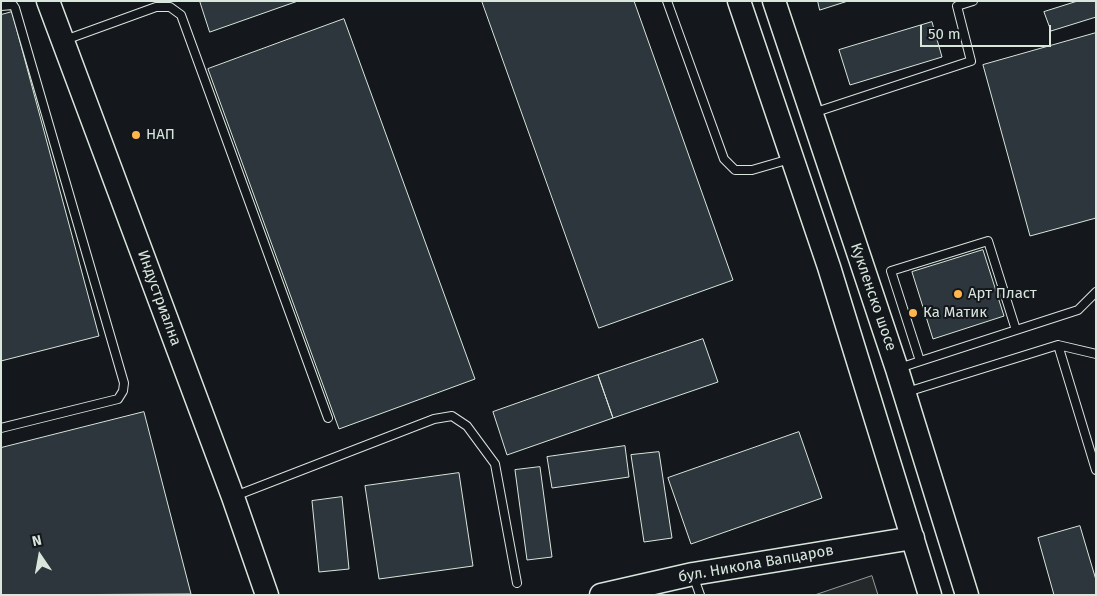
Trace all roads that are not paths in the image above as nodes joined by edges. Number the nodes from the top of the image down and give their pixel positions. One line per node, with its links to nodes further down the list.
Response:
1 (48, 1): 7 (main road, Индустриална)
2 (667, 1): 9 (lane)
3 (739, 1): 9 (main road)
4 (774, 1): 8 (main road, Кукленско шосе)
5 (973, 1): 8 (lane)
6 (1, 6): 18 (lane)
7 (63, 41): 17 (lane); 20 (main road, Индустриална)
8 (812, 114): 15 (main road, Кукленско шосе)
9 (792, 158): 21 (main road)
10 (1096, 292): 11 (lane)
11 (1016, 330): 14 (lane); 14 (lane)
12 (1058, 345): 13 (lane); 16 (lane); 19 (lane)
13 (1096, 354)
14 (920, 361): 15 (lane)
15 (897, 369): 16 (main road, Кукленско шосе)
16 (905, 393): 28 (main road, Кукленско шосе)
17 (328, 418)
18 (1, 428)
19 (1096, 470)
20 (233, 497): 23 (lane); 24 (main road, Индустриална)
21 (912, 538): 22 (main road, бул. Никола Вапцаров); 27 (main road)
22 (693, 574): 25 (main road, бул. Никола Вапцаров); 26 (lane)
23 (517, 583)
24 (267, 595)
25 (601, 595)
26 (700, 595)
27 (930, 595)
28 (967, 595)

